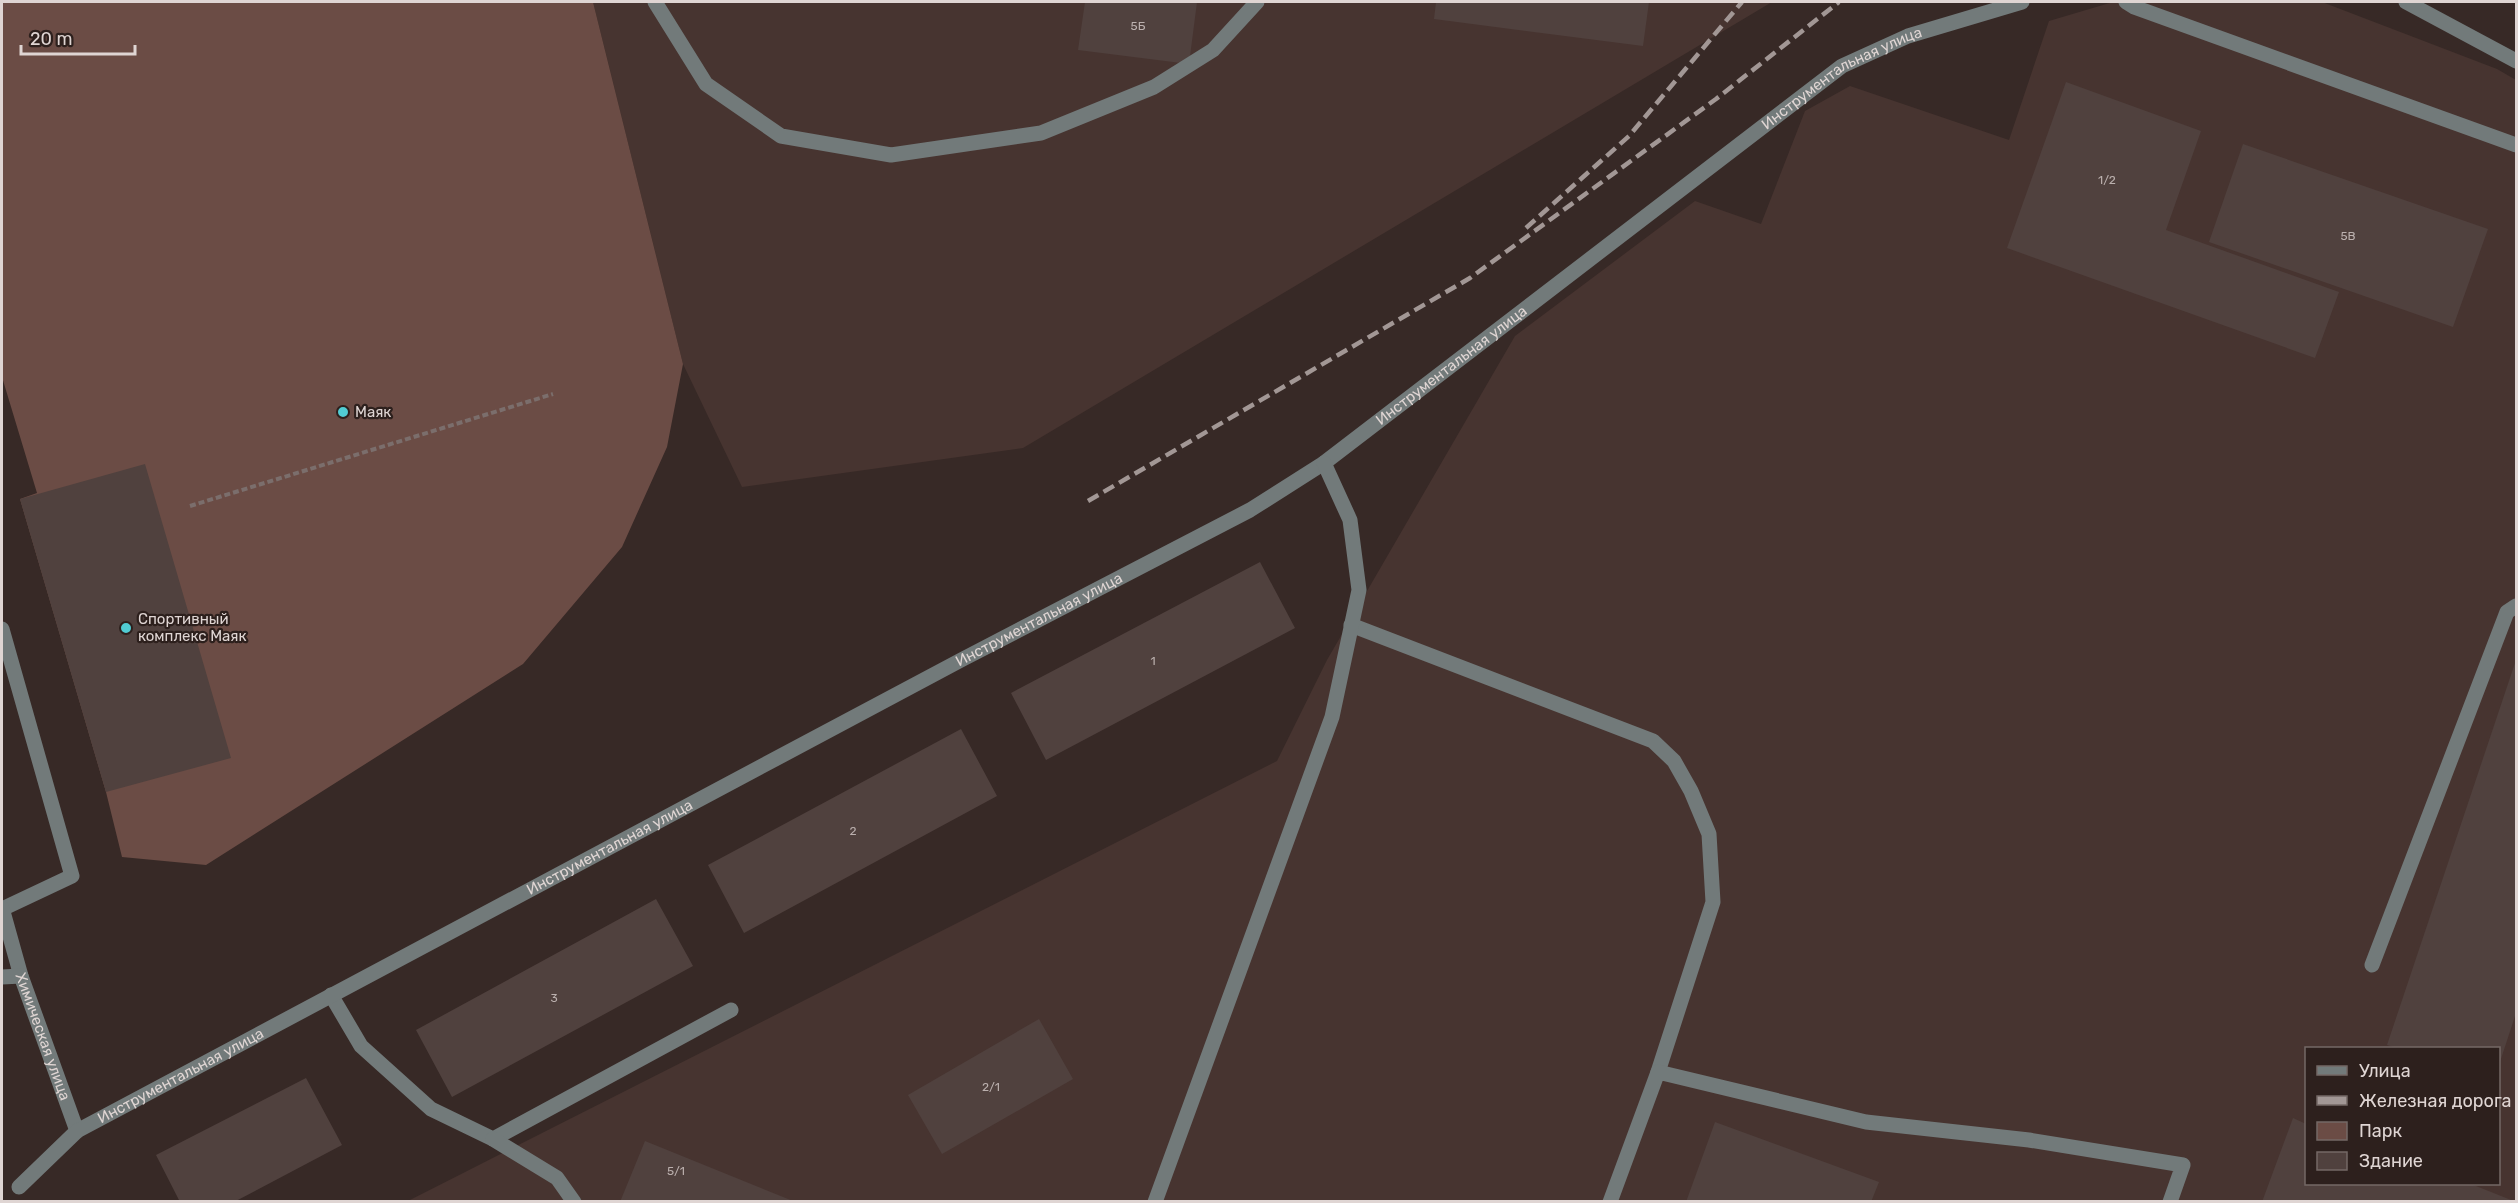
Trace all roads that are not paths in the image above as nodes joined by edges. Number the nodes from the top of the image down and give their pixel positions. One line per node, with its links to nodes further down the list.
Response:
1 (655, 2): 2 (street)
2 (1257, 2)
3 (2022, 2): 8 (street, Инструментальная улица)
4 (2126, 2): 7 (street)
5 (2406, 2): 6 (street)
6 (2517, 61)
7 (2517, 145)
8 (1324, 463): 10 (street); 16 (street, Инструментальная улица)
9 (2517, 606): 13 (street)
10 (1351, 625): 18 (street); 23 (street)
11 (2, 628): 12 (street)
12 (2, 909): 14 (street, Химическая улица)
13 (2372, 965)
14 (21, 976): 15 (street); 19 (street, Химическая улица)
15 (2, 977)
16 (331, 995): 19 (street, Инструментальная улица); 20 (street)
17 (730, 1010): 20 (street)
18 (1658, 1072): 24 (street); 25 (street)
19 (77, 1131): 21 (street, Инструментальная улица)
20 (493, 1139): 22 (street)
21 (20, 1187)
22 (574, 1202)
23 (1155, 1202)
24 (1610, 1202)
25 (2170, 1202)

